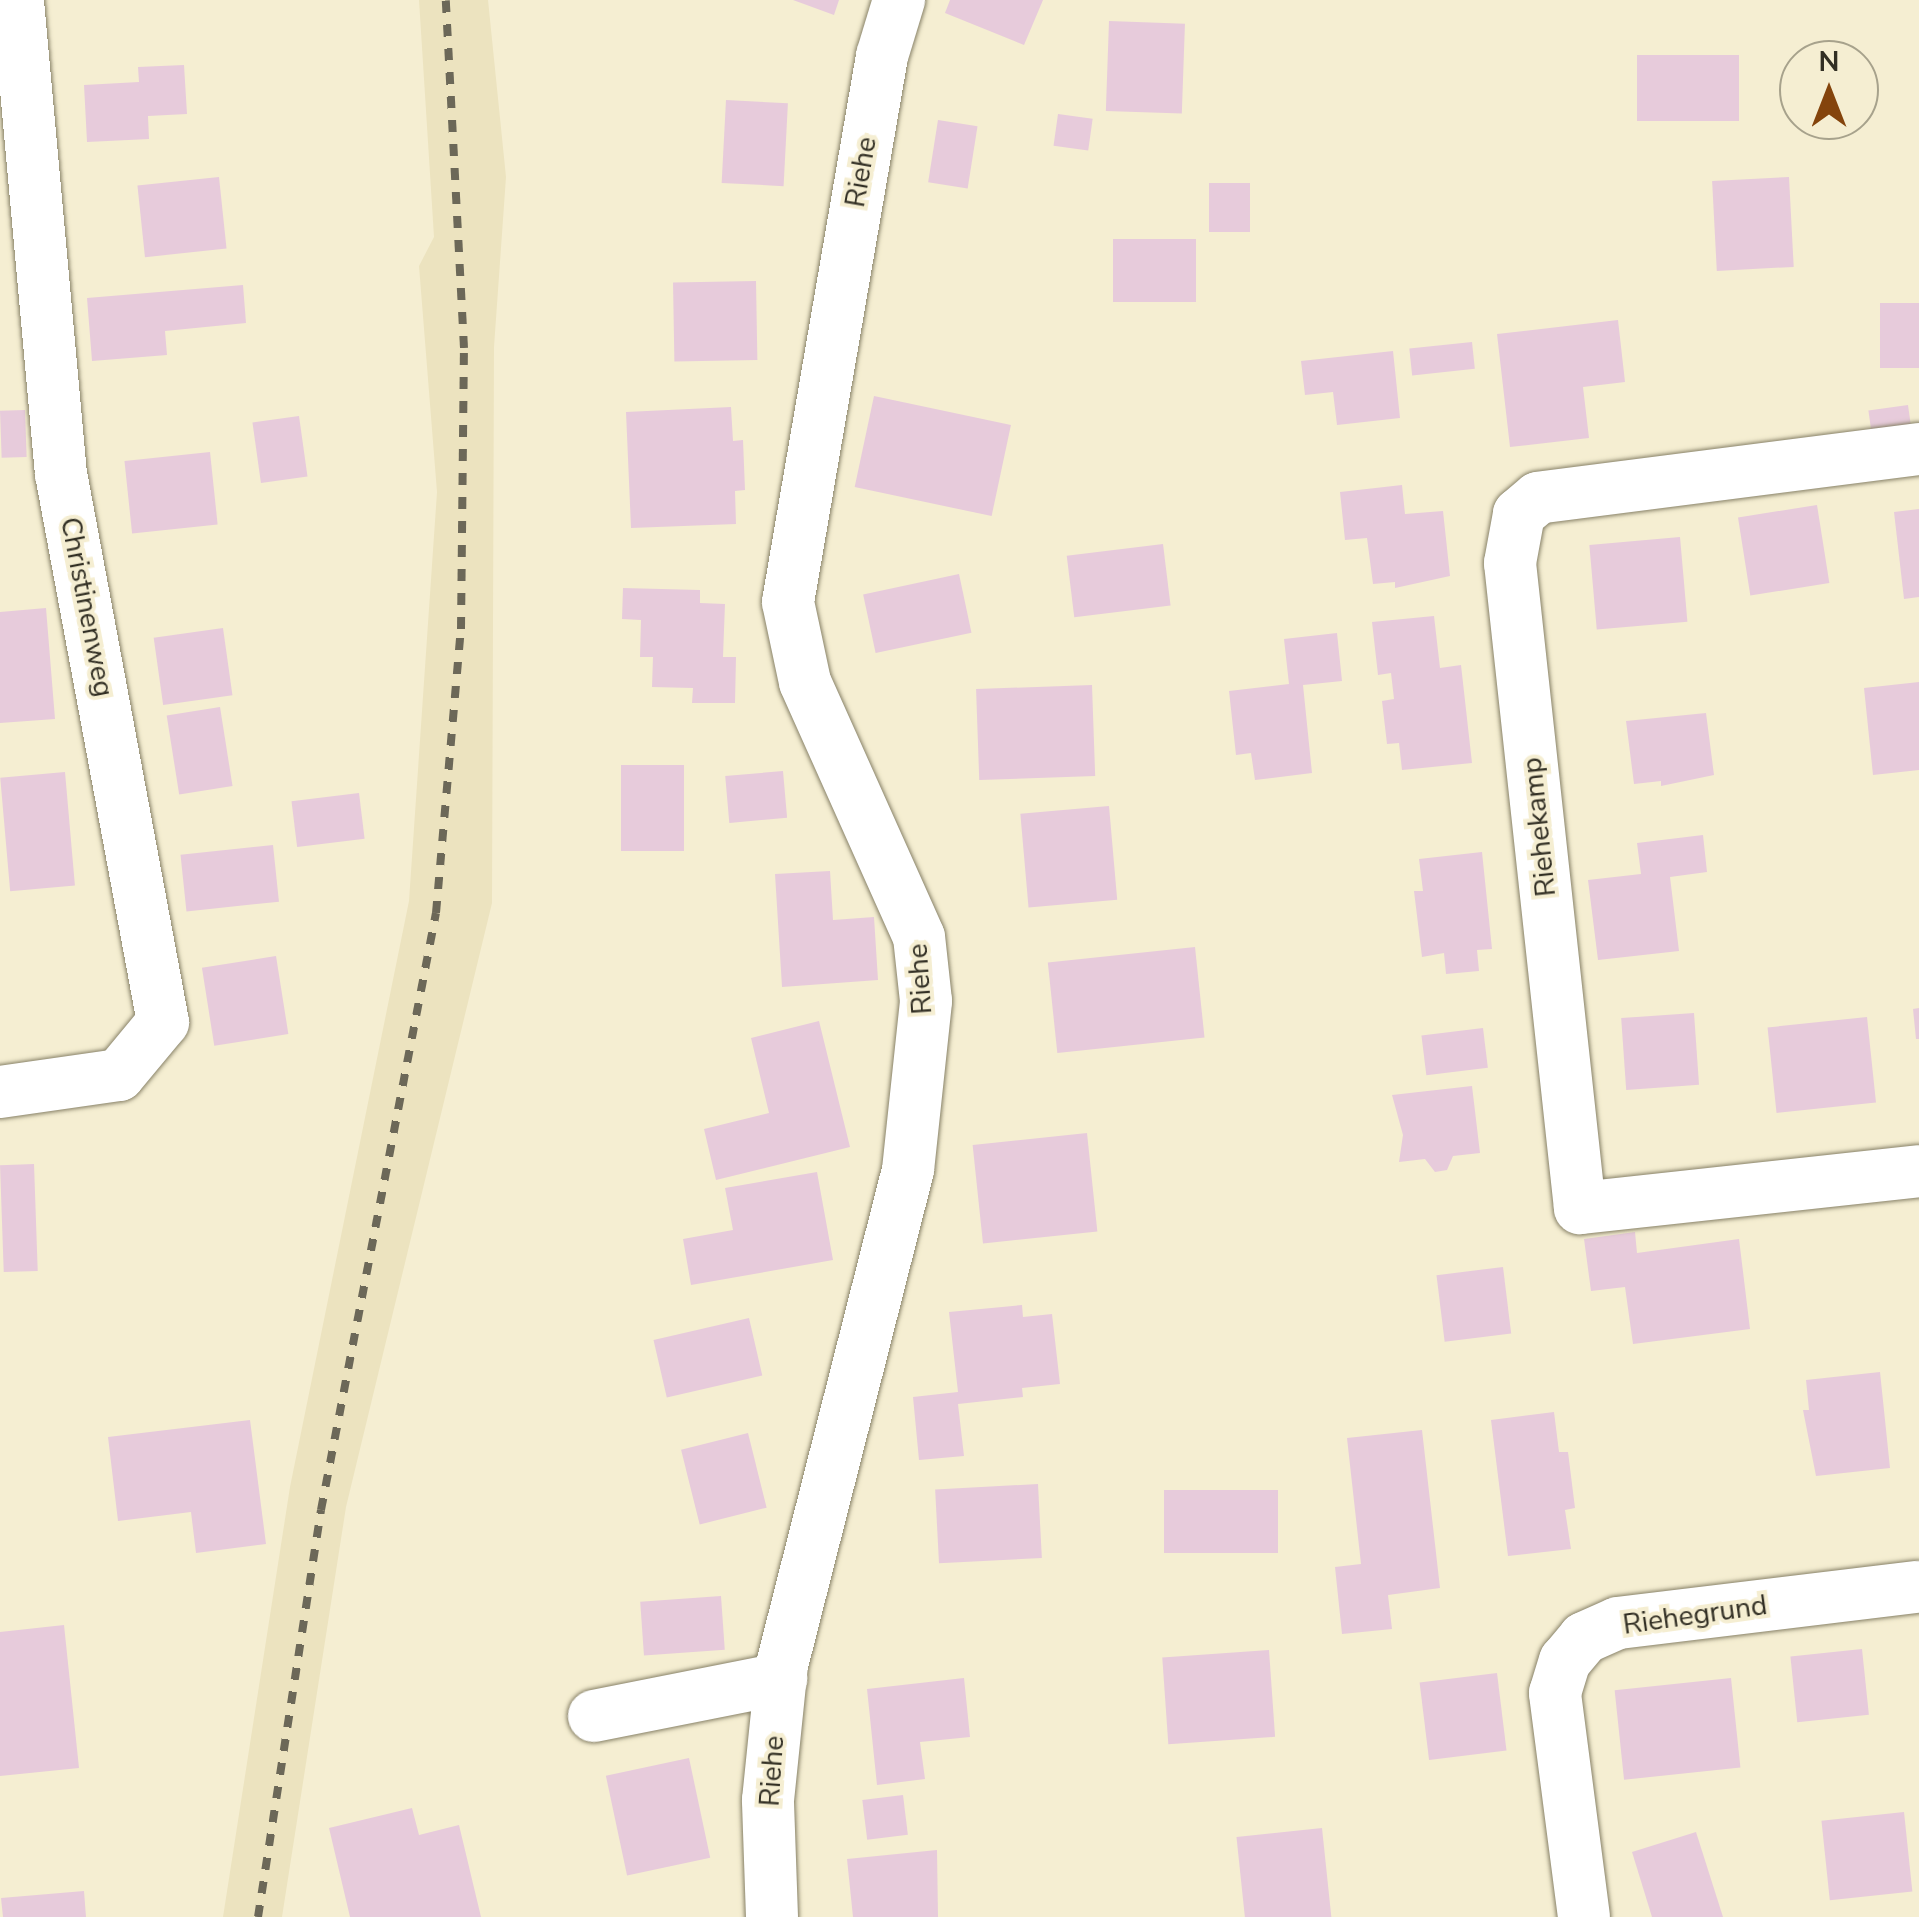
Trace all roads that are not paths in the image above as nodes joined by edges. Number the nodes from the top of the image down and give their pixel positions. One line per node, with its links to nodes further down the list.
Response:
1 (18, 0): 4 (street, Christinenweg)
2 (898, 0): 7 (street, Riehe)
3 (1919, 449): 5 (street, Riehekamp)
4 (0, 1092)
5 (1919, 1171)
6 (1917, 1587): 10 (street, Riehegrund)
7 (781, 1679): 8 (street); 9 (street, Riehe)
8 (594, 1716)
9 (772, 1917)
10 (1584, 1917)

